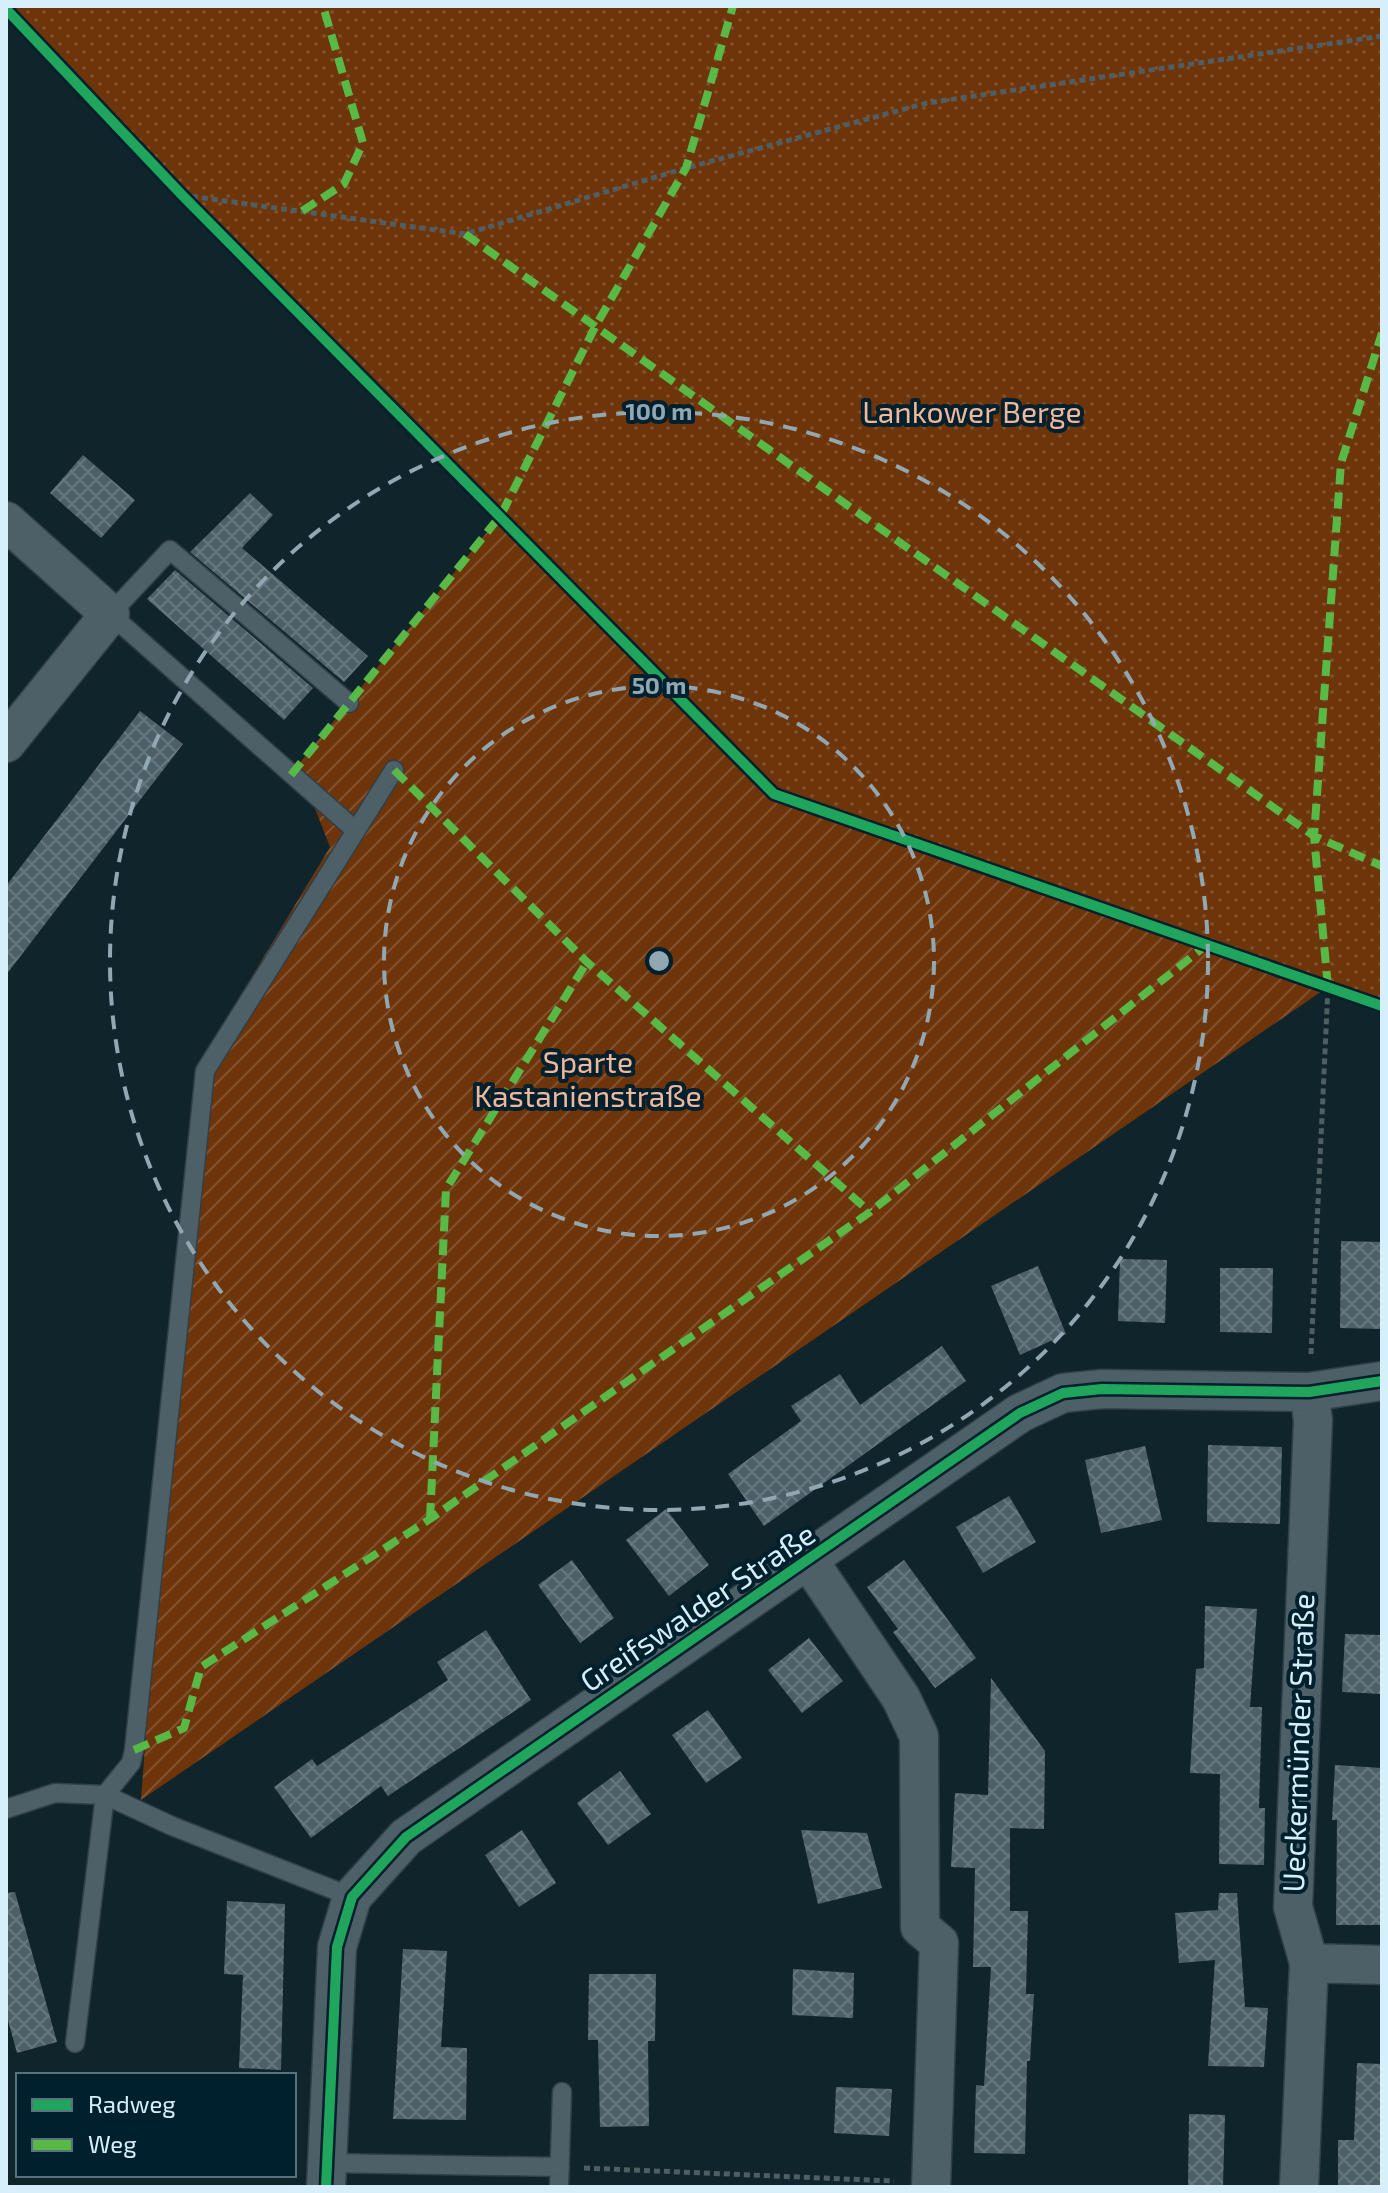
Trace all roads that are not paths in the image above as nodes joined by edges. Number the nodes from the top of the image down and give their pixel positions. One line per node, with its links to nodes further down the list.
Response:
1 (6, 521): 2 (street)
2 (110, 614): 3 (lane); 4 (street); 6 (lane)
3 (349, 703)
4 (6, 743)
5 (394, 770): 6 (lane)
6 (354, 829): 10 (lane)
7 (1382, 1381): 8 (street, Greifswalder Straße)
8 (1309, 1392): 9 (street, Greifswalder Straße); 13 (street, Ueckermünder Straße)
9 (809, 1561): 12 (street, Greifswalder Straße); 19 (street)
10 (105, 1795): 11 (lane); 12 (lane); 15 (lane)
11 (6, 1809)
12 (352, 1897): 18 (street, Greifswalder Straße)
13 (1309, 1963): 14 (street); 21 (street, Ueckermünder Straße)
14 (1382, 1965)
15 (75, 2043)
16 (562, 2092): 17 (lane)
17 (560, 2167): 18 (lane, Greifswalder Straße); 20 (lane)
18 (327, 2175)
19 (931, 2184)
20 (559, 2187)
21 (1299, 2187)

